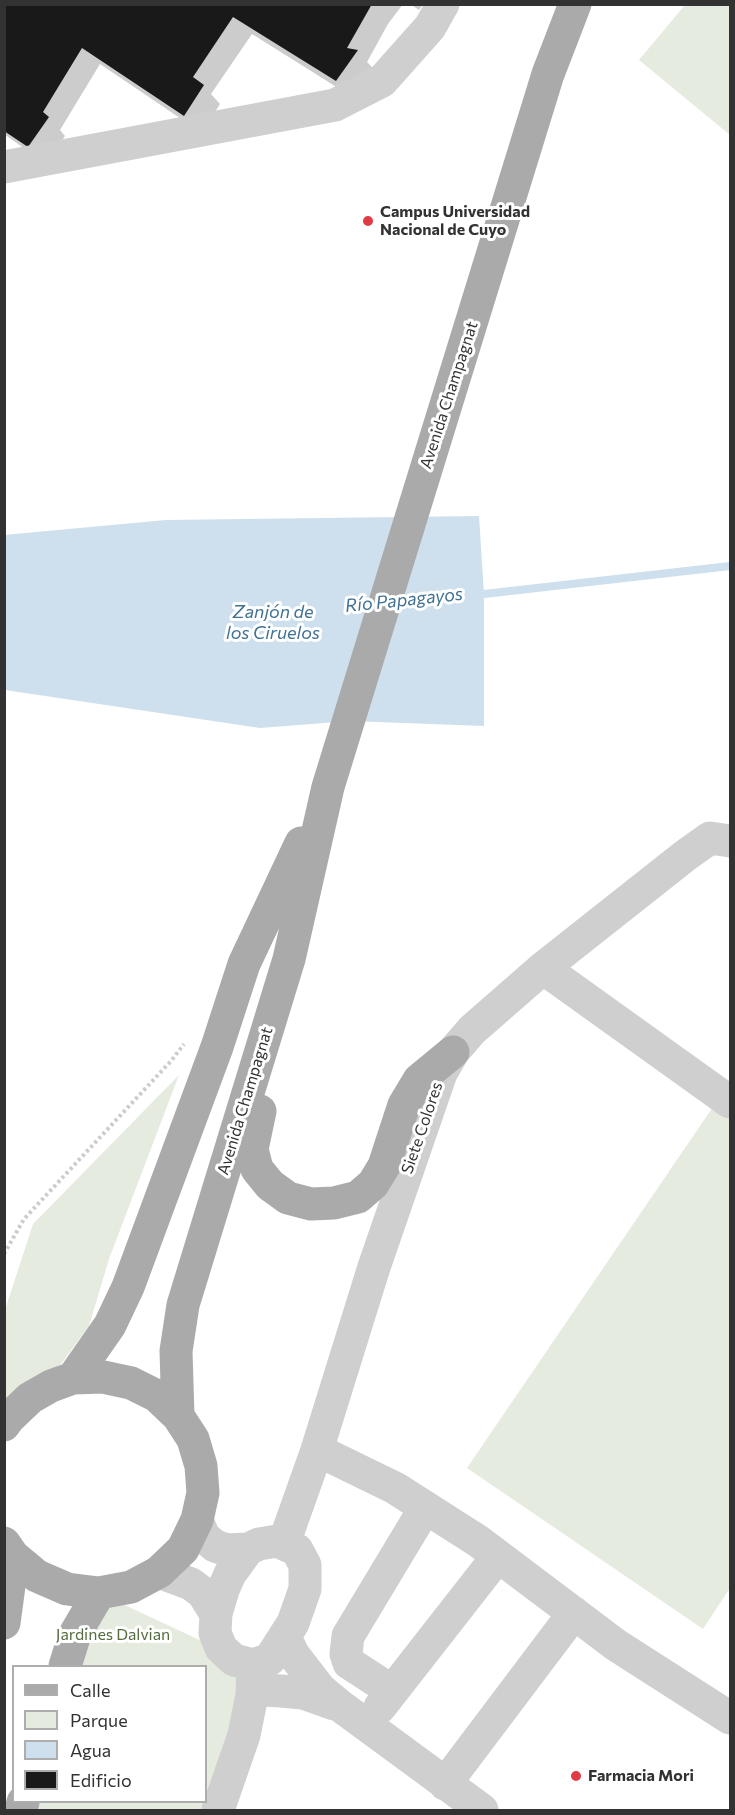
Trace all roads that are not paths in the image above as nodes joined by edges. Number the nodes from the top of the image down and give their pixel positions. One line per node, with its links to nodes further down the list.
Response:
1 (443, 4): 3 (street)
2 (575, 4): 4 (main road, Avenida Champagnat)
3 (4, 167)
4 (328, 787): 6 (main road, Avenida Champagnat); 10 (main road, Avenida Champagnat)
5 (730, 841): 7 (street, Siete Colores)
6 (289, 959): 8 (main road); 12 (main road, Avenida Champagnat)
7 (543, 968): 8 (street, Siete Colores); 9 (street)
8 (453, 1052): 14 (street, Siete Colores)
9 (730, 1102)
10 (73, 1378): 11 (main road); 12 (main road)
11 (17, 1398): 13 (main road)
12 (178, 1416): 16 (main road)
13 (4, 1425)
14 (317, 1450): 15 (street); 17 (street, Siete Colores)
15 (425, 1508): 20 (street); 29 (street)
16 (197, 1520): 19 (street); 21 (main road)
17 (284, 1543): 19 (street); 26 (street)
18 (9, 1549): 22 (main road); 25 (main road)
19 (248, 1549): 24 (street)
20 (498, 1556): 23 (street); 29 (street)
21 (159, 1572): 22 (main road); 24 (street)
22 (99, 1593): 27 (main road)
23 (574, 1613): 31 (street); 33 (street)
24 (216, 1614): 28 (street)
25 (4, 1623)
26 (285, 1637): 28 (street); 30 (street)
27 (65, 1665)
28 (252, 1680): 30 (street); 34 (street)
29 (392, 1691): 32 (street)
30 (339, 1705): 32 (street)
31 (730, 1718)
32 (366, 1725): 33 (street)
33 (445, 1784): 35 (street)
34 (219, 1810)
35 (482, 1810)

